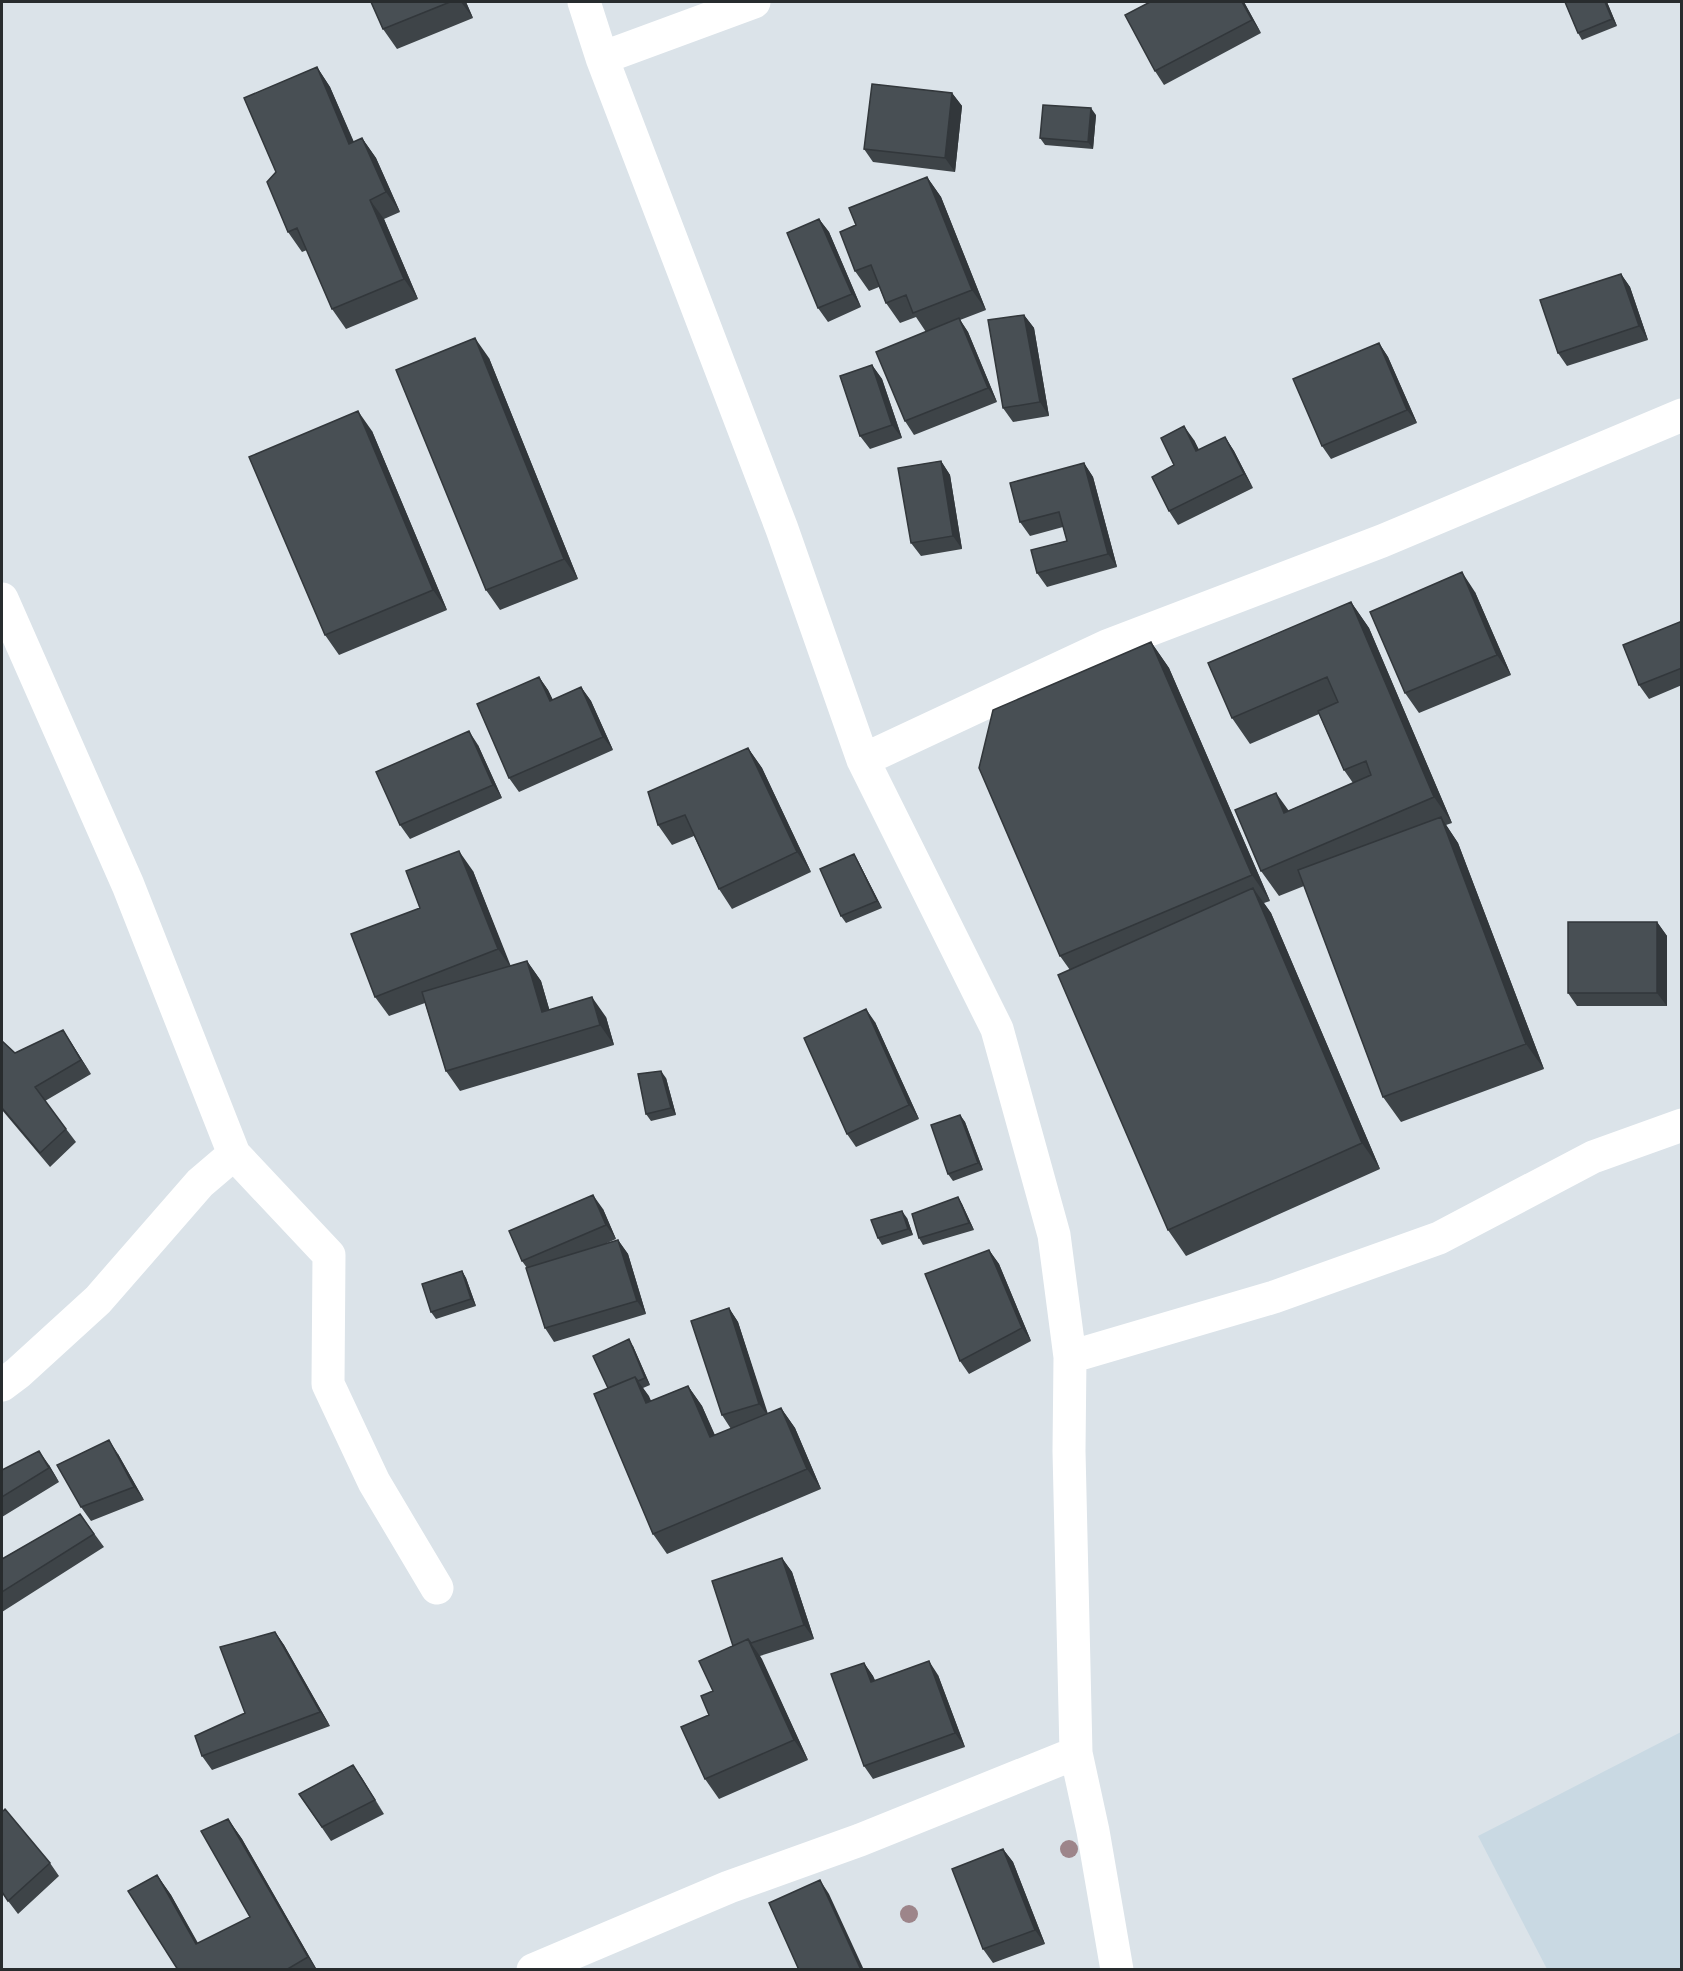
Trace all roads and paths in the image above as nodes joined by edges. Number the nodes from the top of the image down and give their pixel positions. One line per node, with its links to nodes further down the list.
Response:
1 (585, 2): 3 (street)
2 (754, 2): 3 (street)
3 (602, 58): 6 (street)
4 (1682, 415): 6 (street)
5 (2, 599): 8 (street)
6 (863, 760): 9 (street)
7 (1682, 1125): 9 (street)
8 (234, 1154): 10 (street); 11 (street)
9 (1070, 1357): 12 (street)
10 (2, 1385)
11 (437, 1588)
12 (1076, 1753): 13 (street); 14 (street)
13 (533, 1970)
14 (1117, 1970)

